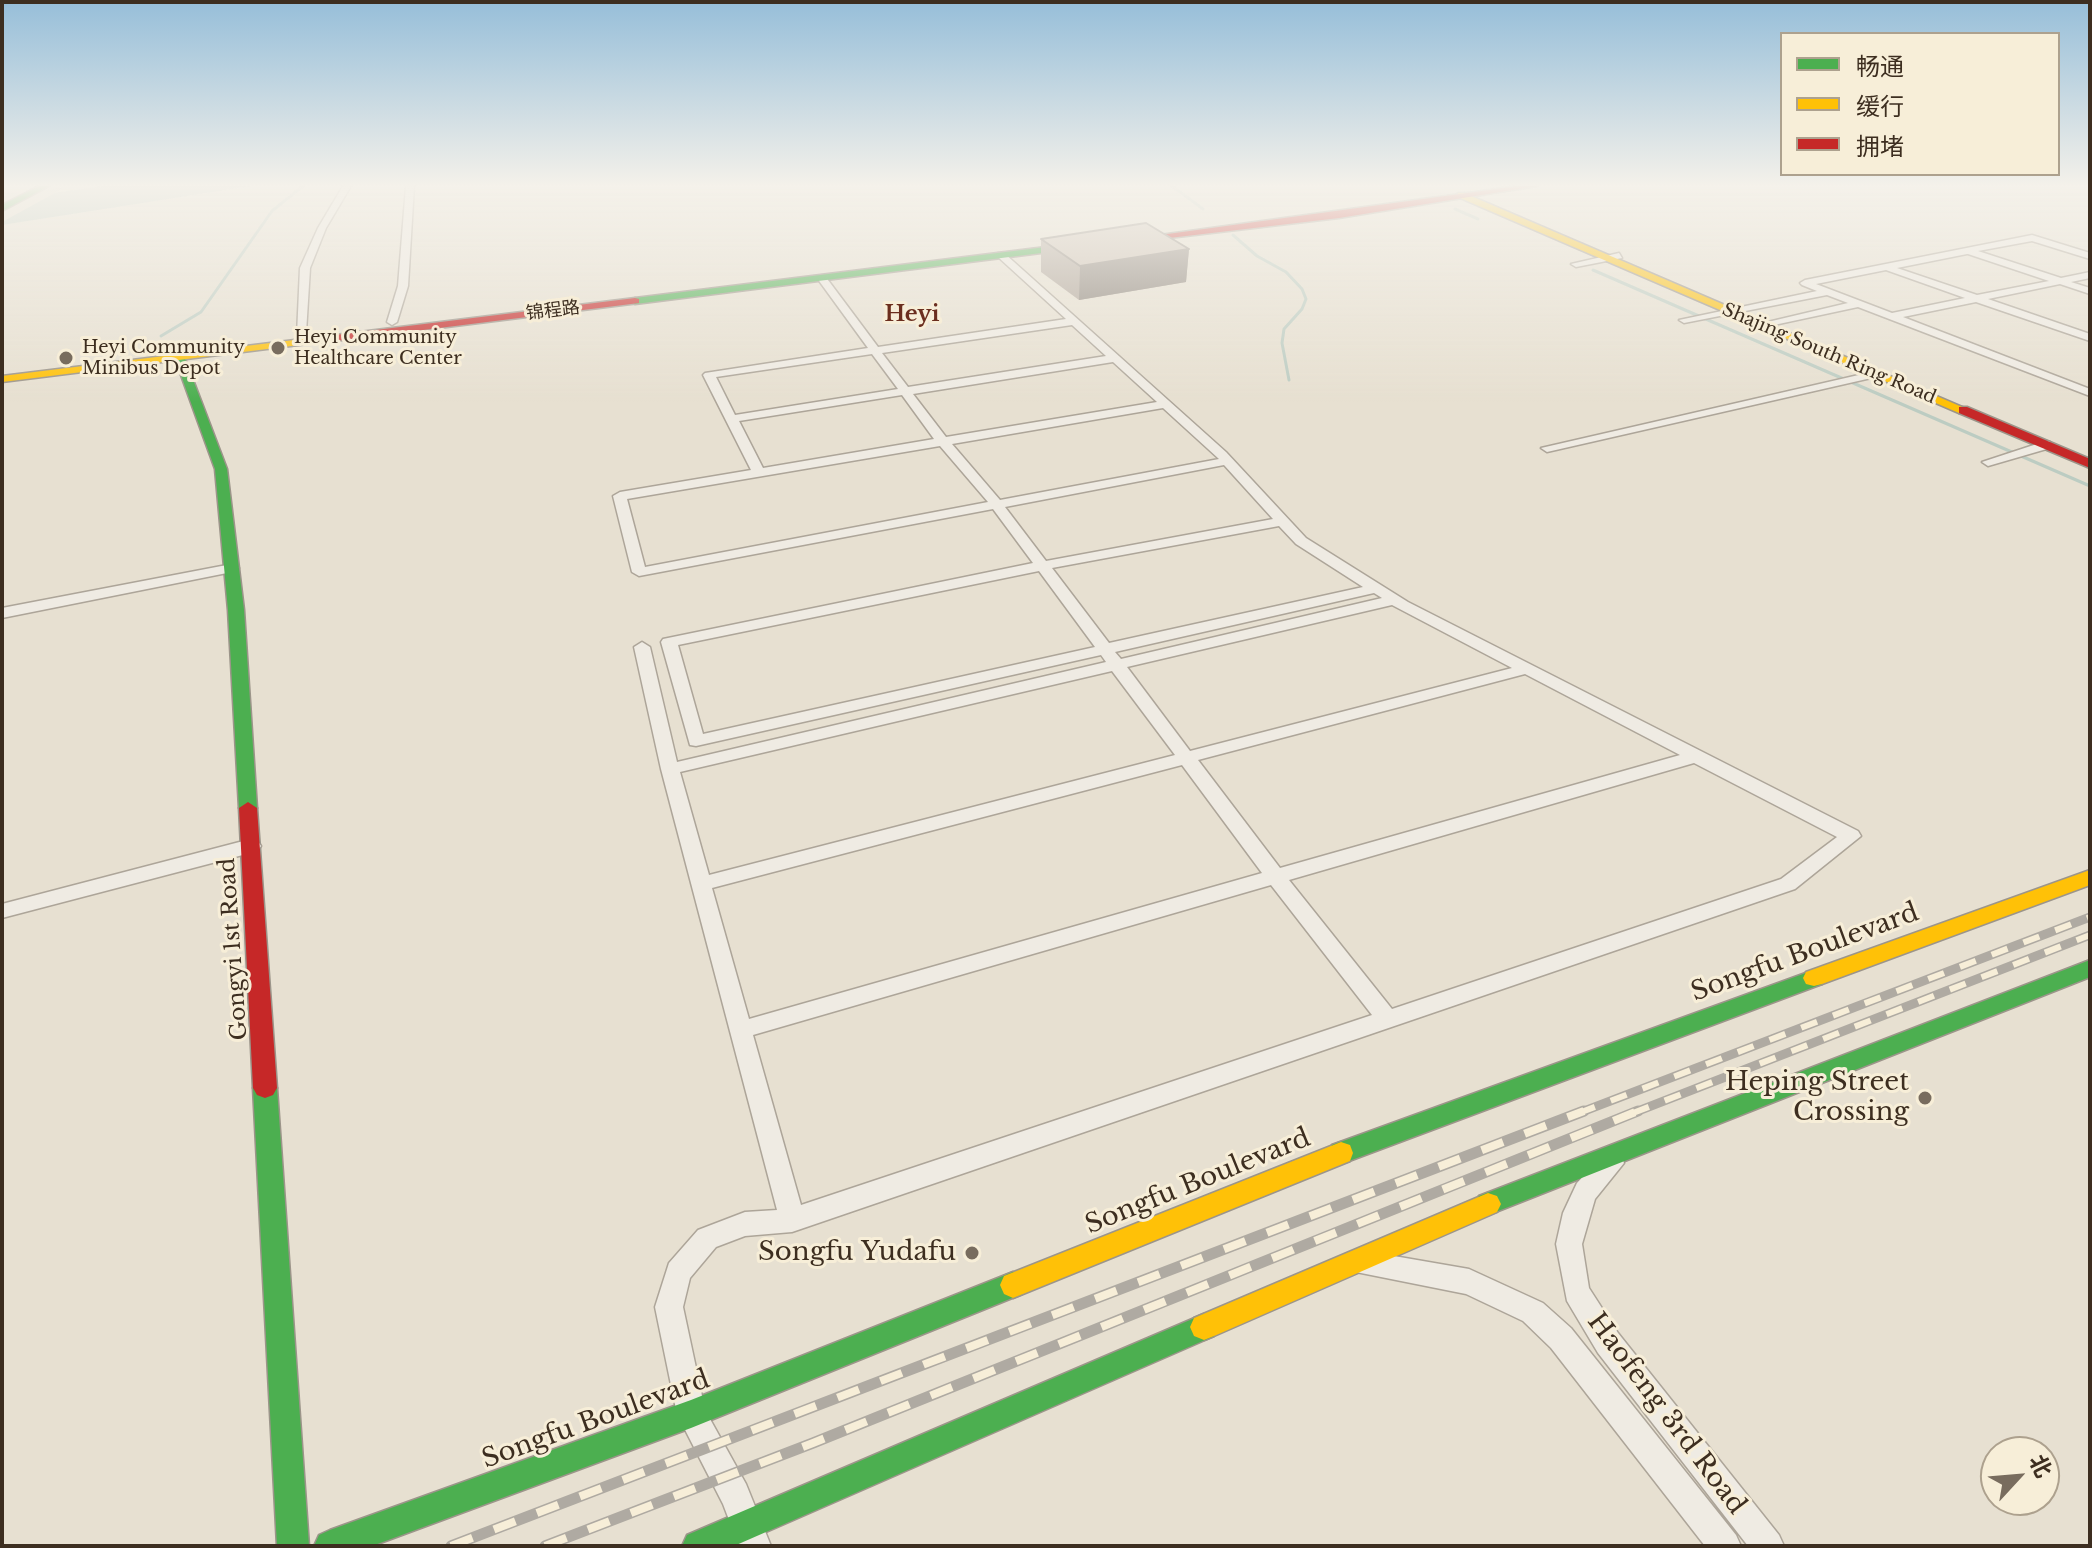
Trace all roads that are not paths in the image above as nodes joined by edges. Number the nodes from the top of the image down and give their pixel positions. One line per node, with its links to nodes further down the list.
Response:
1 (309, 258): 25 (street)
2 (405, 258): 23 (street)
3 (948, 258): 13 (main road, 锦程路)
4 (973, 258): 13 (main road, 锦程路)
5 (1005, 258): 22 (street)
6 (1606, 258): 10 (street)
7 (1615, 258): 19 (main road, Shajing South Ring Road)
8 (1931, 258): 11 (street)
9 (1989, 258): 14 (street)
10 (1576, 264)
11 (1887, 267): 16 (street); 17 (street)
12 (2090, 275): 14 (street)
13 (808, 277): 23 (main road, 锦程路); 27 (street); 28 (main road, 锦程路)
14 (2060, 281): 15 (street); 17 (street)
15 (2090, 291)
16 (1826, 292): 18 (street); 19 (street)
17 (1978, 299): 20 (street); 26 (street)
18 (1858, 304): 20 (street); 24 (street)
19 (1728, 311): 21 (street); 24 (main road, Shajing South Ring Road)
20 (1892, 317): 34 (street)
21 (1684, 320)
22 (1076, 321): 27 (street); 29 (street)
23 (392, 322): 25 (main road, 锦程路)
24 (1768, 323): 31 (main road, Shajing South Ring Road); 40 (main road, Shajing South Ring Road)
25 (301, 333): 30 (main road, 锦程路)
26 (2090, 338)
27 (875, 350): 33 (street); 36 (street)
28 (179, 356): 32 (main road, 锦程路); 48 (main road, Gongyi 1st Road)
29 (1116, 358): 33 (street); 35 (street)
30 (2, 370)
31 (1867, 376): 38 (street); 39 (main road, Shajing South Ring Road)
32 (2, 379)
33 (904, 391): 36 (street); 37 (street)
34 (2090, 393)
35 (1166, 404): 37 (street); 42 (street)
36 (731, 419): 44 (street)
37 (943, 442): 44 (street); 45 (street)
38 (1547, 448)
39 (2037, 448): 41 (street); 43 (main road, Shajing South Ring Road)
40 (2090, 452)
41 (1995, 460)
42 (1227, 461): 45 (street); 46 (street)
43 (2090, 464)
44 (759, 473): 45 (street)
45 (996, 504): 47 (street)
46 (1282, 521): 47 (street); 49 (street)
47 (1042, 566): 53 (street); 53 (street)
48 (232, 568): 51 (street); 58 (main road, Gongyi 1st Road)
49 (1377, 588): 50 (street); 53 (street)
50 (1394, 600): 53 (street); 54 (street)
51 (2, 613)
52 (642, 647): 57 (street)
53 (1111, 658): 56 (street); 57 (street)
54 (1526, 669): 55 (street); 56 (street)
55 (1694, 757): 59 (street); 64 (street)
56 (1187, 759): 59 (street); 61 (street)
57 (670, 769): 61 (street)
58 (251, 846): 62 (street); 71 (main road, Gongyi 1st Road)
59 (1275, 876): 64 (street); 65 (street)
60 (2090, 877): 69 (main road, Songfu Boulevard)
61 (701, 884): 65 (street)
62 (2, 911)
63 (2090, 968): 66 (main road)
64 (1387, 1019): 67 (street)
65 (741, 1030): 67 (street)
66 (1623, 1151): 68 (main road); 75 (street, Haofeng 3rd Road)
67 (792, 1220): 69 (street)
68 (1355, 1261): 70 (main road); 74 (street, Haofeng 3rd Road)
69 (691, 1414): 70 (street); 72 (main road, Songfu Boulevard)
70 (752, 1536): 73 (main road)
71 (293, 1546)
72 (330, 1546)
73 (698, 1546)
74 (1725, 1546)
75 (1768, 1546)

